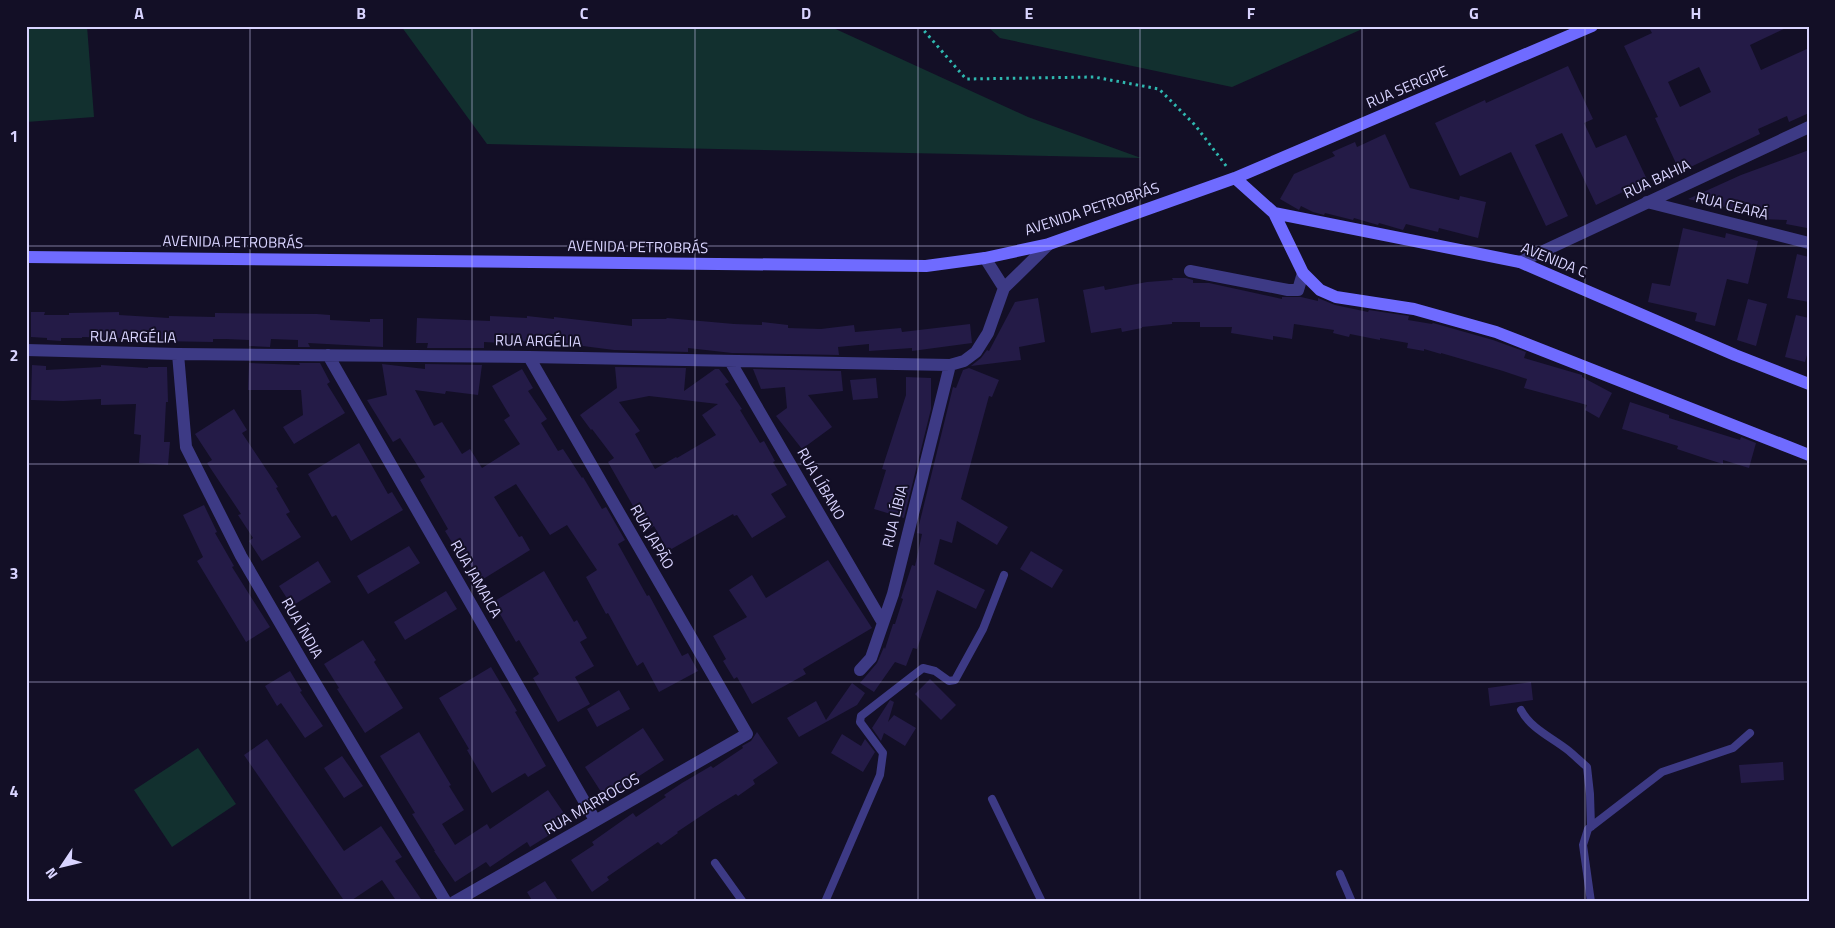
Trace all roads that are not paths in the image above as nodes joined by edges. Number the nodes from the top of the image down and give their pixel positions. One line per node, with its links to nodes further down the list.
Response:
1 (1592, 26): 3 (main road, RUA SERGIPE)
2 (1809, 127): 4 (street, RUA BAHIA)
3 (1235, 178): 5 (main road); 7 (main road, AVENIDA PETROBRÁS)
4 (1647, 202): 6 (street, RUA CEARÁ); 10 (street, RUA BAHIA)
5 (1274, 213): 10 (main road, AVENIDA C); 12 (main road)
6 (1809, 243)
7 (1049, 244): 9 (main road, AVENIDA PETROBRÁS); 13 (street, RUA ARGÉLIA)
8 (26, 256): 9 (main road, AVENIDA PETROBRÁS)
9 (985, 258): 13 (street)
10 (1520, 262): 20 (main road, AVENIDA C)
11 (1190, 271): 12 (street)
12 (1303, 273): 21 (main road)
13 (1004, 288): 19 (street, RUA ARGÉLIA)
14 (26, 350): 15 (street, RUA ARGÉLIA)
15 (178, 354): 16 (street, RUA ARGÉLIA); 33 (street, RUA ÍNDIA)
16 (328, 355): 17 (street, RUA ARGÉLIA); 29 (street, RUA JAMAICA)
17 (528, 357): 18 (street, RUA ARGÉLIA); 27 (street, RUA JAPÃO)
18 (730, 361): 19 (street, RUA ARGÉLIA); 23 (street, RUA LÍBANO)
19 (950, 365): 23 (street, RUA LÍBIA)
20 (1809, 384)
21 (1809, 455)
22 (1004, 575): 36 (lane)
23 (883, 623): 24 (street, RUA LÍBIA)
24 (860, 670)
25 (1521, 710): 30 (lane)
26 (1750, 733): 30 (lane)
27 (747, 734): 29 (street, RUA MARROCOS)
28 (992, 799): 37 (lane)
29 (595, 820): 34 (street, RUA MARROCOS)
30 (1591, 827): 39 (lane)
31 (715, 863): 35 (lane)
32 (1340, 874): 38 (lane)
33 (446, 902)
34 (454, 902)
35 (743, 902)
36 (825, 902)
37 (1042, 902)
38 (1352, 902)
39 (1591, 902)

